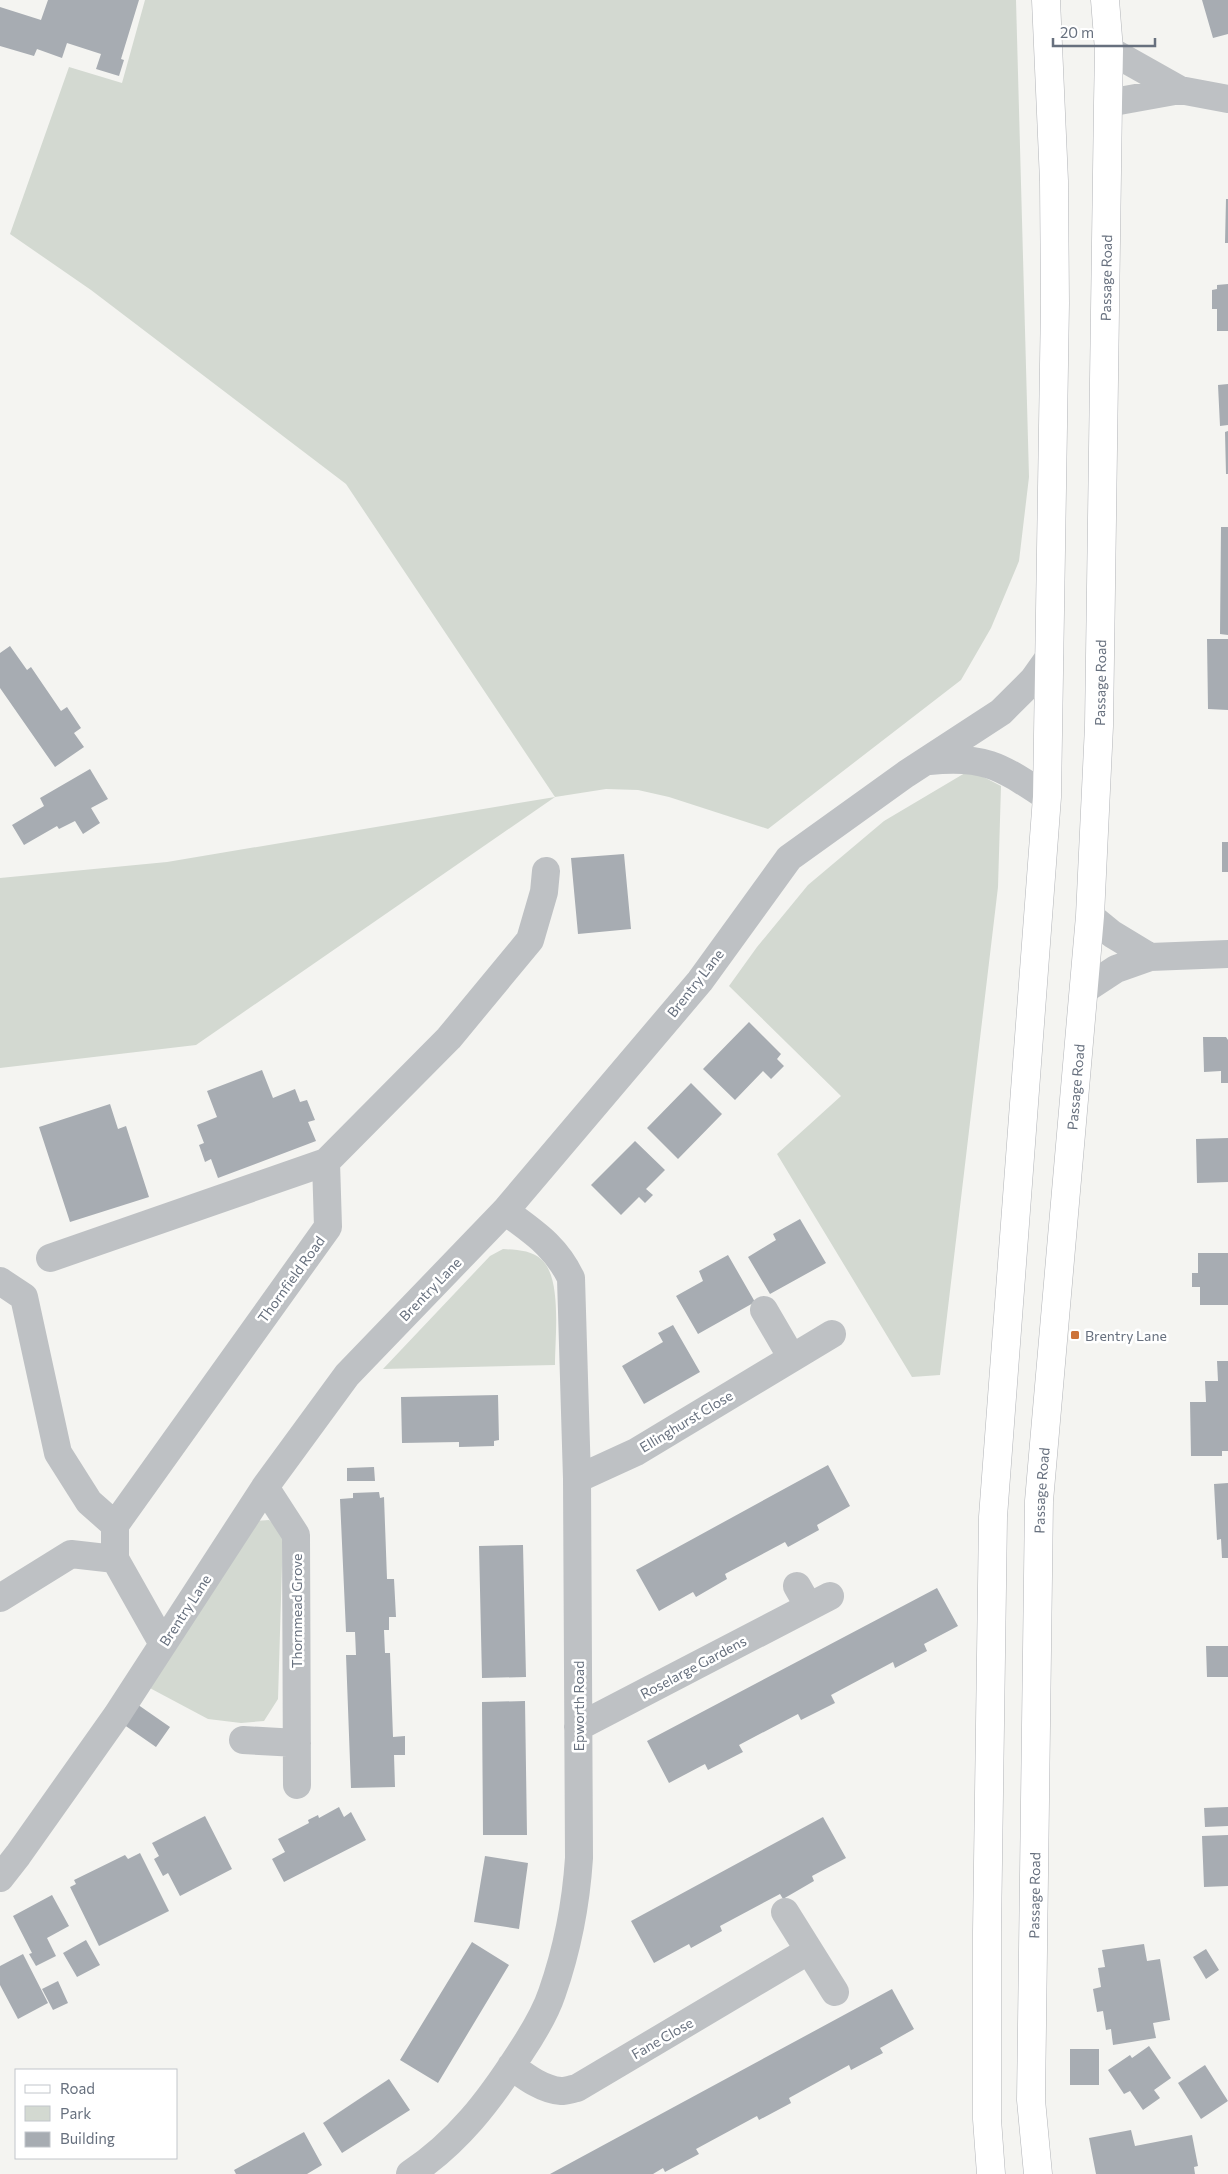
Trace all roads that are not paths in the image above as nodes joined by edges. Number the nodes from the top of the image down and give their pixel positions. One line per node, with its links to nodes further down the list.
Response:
1 (1046, 0): 7 (main road)
2 (1106, 0): 3 (main road, Passage Road)
3 (1108, 50): 4 (street); 6 (main road, Passage Road)
4 (1180, 90): 5 (street); 6 (street)
5 (1228, 99)
6 (1108, 103): 11 (main road, Passage Road)
7 (1050, 656): 8 (street, Brentry Lane); 9 (main road)
8 (927, 761): 9 (street, Brentry Lane); 16 (street, Brentry Lane)
9 (1047, 797): 39 (main road)
10 (546, 871): 15 (street)
11 (1090, 916): 13 (street); 14 (main road, Passage Road)
12 (1228, 954): 13 (street)
13 (1150, 957): 14 (street)
14 (1084, 990): 40 (main road, Passage Road)
15 (326, 1162): 17 (street); 24 (street, Thornfield Road)
16 (505, 1211): 22 (street, Epworth Road); 23 (street, Brentry Lane)
17 (50, 1258)
18 (0, 1281): 24 (street)
19 (764, 1310): 21 (street)
20 (832, 1334): 21 (street, Ellinghurst Close)
21 (792, 1358): 22 (street, Ellinghurst Close)
22 (577, 1479): 29 (street, Epworth Road)
23 (265, 1487): 28 (street, Brentry Lane); 31 (street, Thornmead Grove)
24 (115, 1525): 25 (street)
25 (115, 1560): 27 (street); 28 (street)
26 (812, 1596): 29 (street, Roselarge Gardens)
27 (0, 1598)
28 (163, 1644): 33 (street, Brentry Lane)
29 (578, 1727): 37 (street, Epworth Road)
30 (244, 1740): 31 (street)
31 (297, 1743): 32 (street, Thornmead Grove)
32 (297, 1785)
33 (0, 1878)
34 (785, 1912): 35 (street)
35 (808, 1951): 36 (street); 37 (street, Fane Close)
36 (835, 1992)
37 (511, 2066): 38 (street, Epworth Road)
38 (410, 2174)
39 (990, 2174)
40 (1038, 2174)

